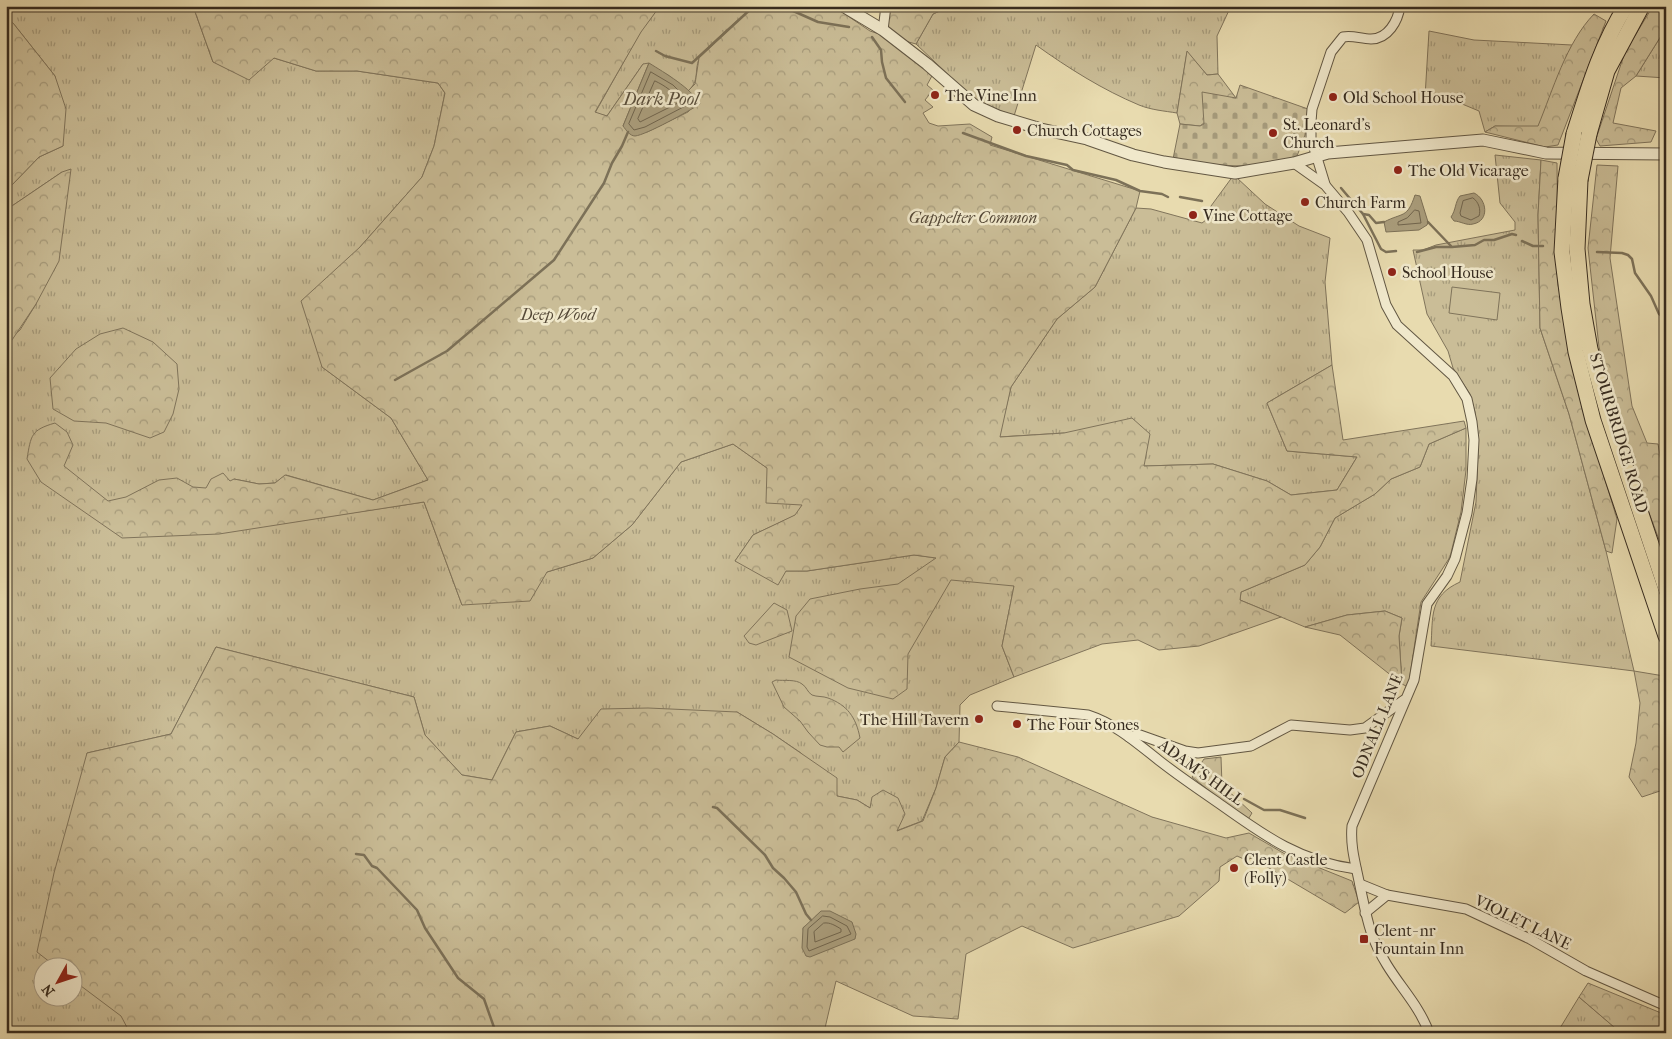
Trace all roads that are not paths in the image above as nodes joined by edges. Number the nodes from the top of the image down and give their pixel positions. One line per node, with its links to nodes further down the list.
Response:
1 (843, 6): 6 (street)
2 (886, 6): 6 (street)
3 (1400, 6): 9 (street, ODNALL LANE)
4 (1626, 6): 7 (highway, STOURBRIDGE ROAD)
5 (1642, 6): 7 (highway, STOURBRIDGE ROAD)
6 (883, 30): 10 (street)
7 (1582, 134): 11 (highway, STOURBRIDGE ROAD, bridge)
8 (1666, 154): 9 (street)
9 (1317, 155): 10 (street); 12 (street, ODNALL LANE)
10 (1294, 163): 12 (street, ODNALL LANE)
11 (1573, 179): 13 (highway, STOURBRIDGE ROAD); 14 (highway, STOURBRIDGE ROAD)
12 (1325, 185): 15 (street, ODNALL LANE)
13 (1666, 590)
14 (1666, 636)
15 (1404, 700): 18 (street); 20 (street, ODNALL LANE)
16 (997, 706): 17 (street, ADAM'S HILL)
17 (1129, 737): 18 (street); 19 (street, ADAM'S HILL)
18 (1159, 741): 19 (street)
19 (1152, 755): 20 (street, ADAM'S HILL)
20 (1356, 869): 21 (street, ODNALL LANE)
21 (1360, 884): 22 (street, VIOLET LANE); 23 (street, ODNALL LANE)
22 (1387, 895): 23 (street); 24 (street, VIOLET LANE)
23 (1365, 914): 25 (street, ODNALL LANE)
24 (1666, 1006)
25 (1429, 1033)

